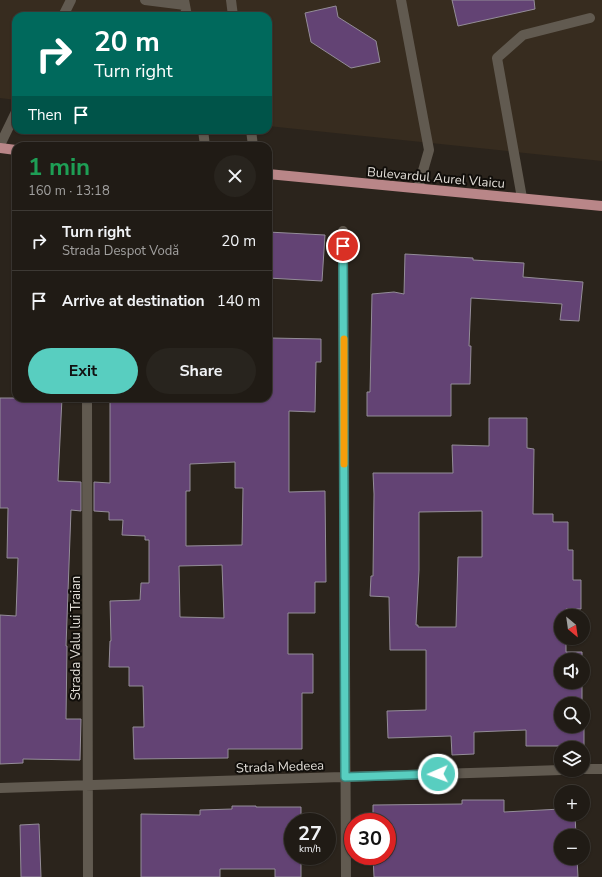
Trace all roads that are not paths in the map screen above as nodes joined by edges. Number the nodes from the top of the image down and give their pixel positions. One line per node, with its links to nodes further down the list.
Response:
1 (71, 0): 6 (street)
2 (145, 0): 5 (street)
3 (231, 0): 8 (street)
4 (401, 0): 15 (street)
5 (184, 2): 7 (street)
6 (65, 12)
7 (186, 12)
8 (232, 12)
9 (590, 18): 16 (street)
10 (12, 120): 11 (street)
11 (0, 145)
12 (0, 148): 13 (main road)
13 (12, 150)
14 (272, 174): 15 (main road, Bulevardul Aurel Vlaicu)
15 (418, 188): 16 (main road, Bulevardul Aurel Vlaicu)
16 (522, 198): 17 (main road, Bulevardul Aurel Vlaicu)
17 (602, 206)
18 (343, 231): 23 (street)
19 (87, 402): 24 (street, Strada Valu lui Traian)
20 (602, 768): 21 (street)
21 (590, 769)
22 (554, 770): 23 (street, Strada Medeea)
23 (345, 777): 24 (street, Strada Medeea); 27 (street)
24 (88, 785): 25 (street, Strada Medeea); 26 (street, Strada Valu lui Traian)
25 (0, 788)
26 (88, 877)
27 (346, 877)

